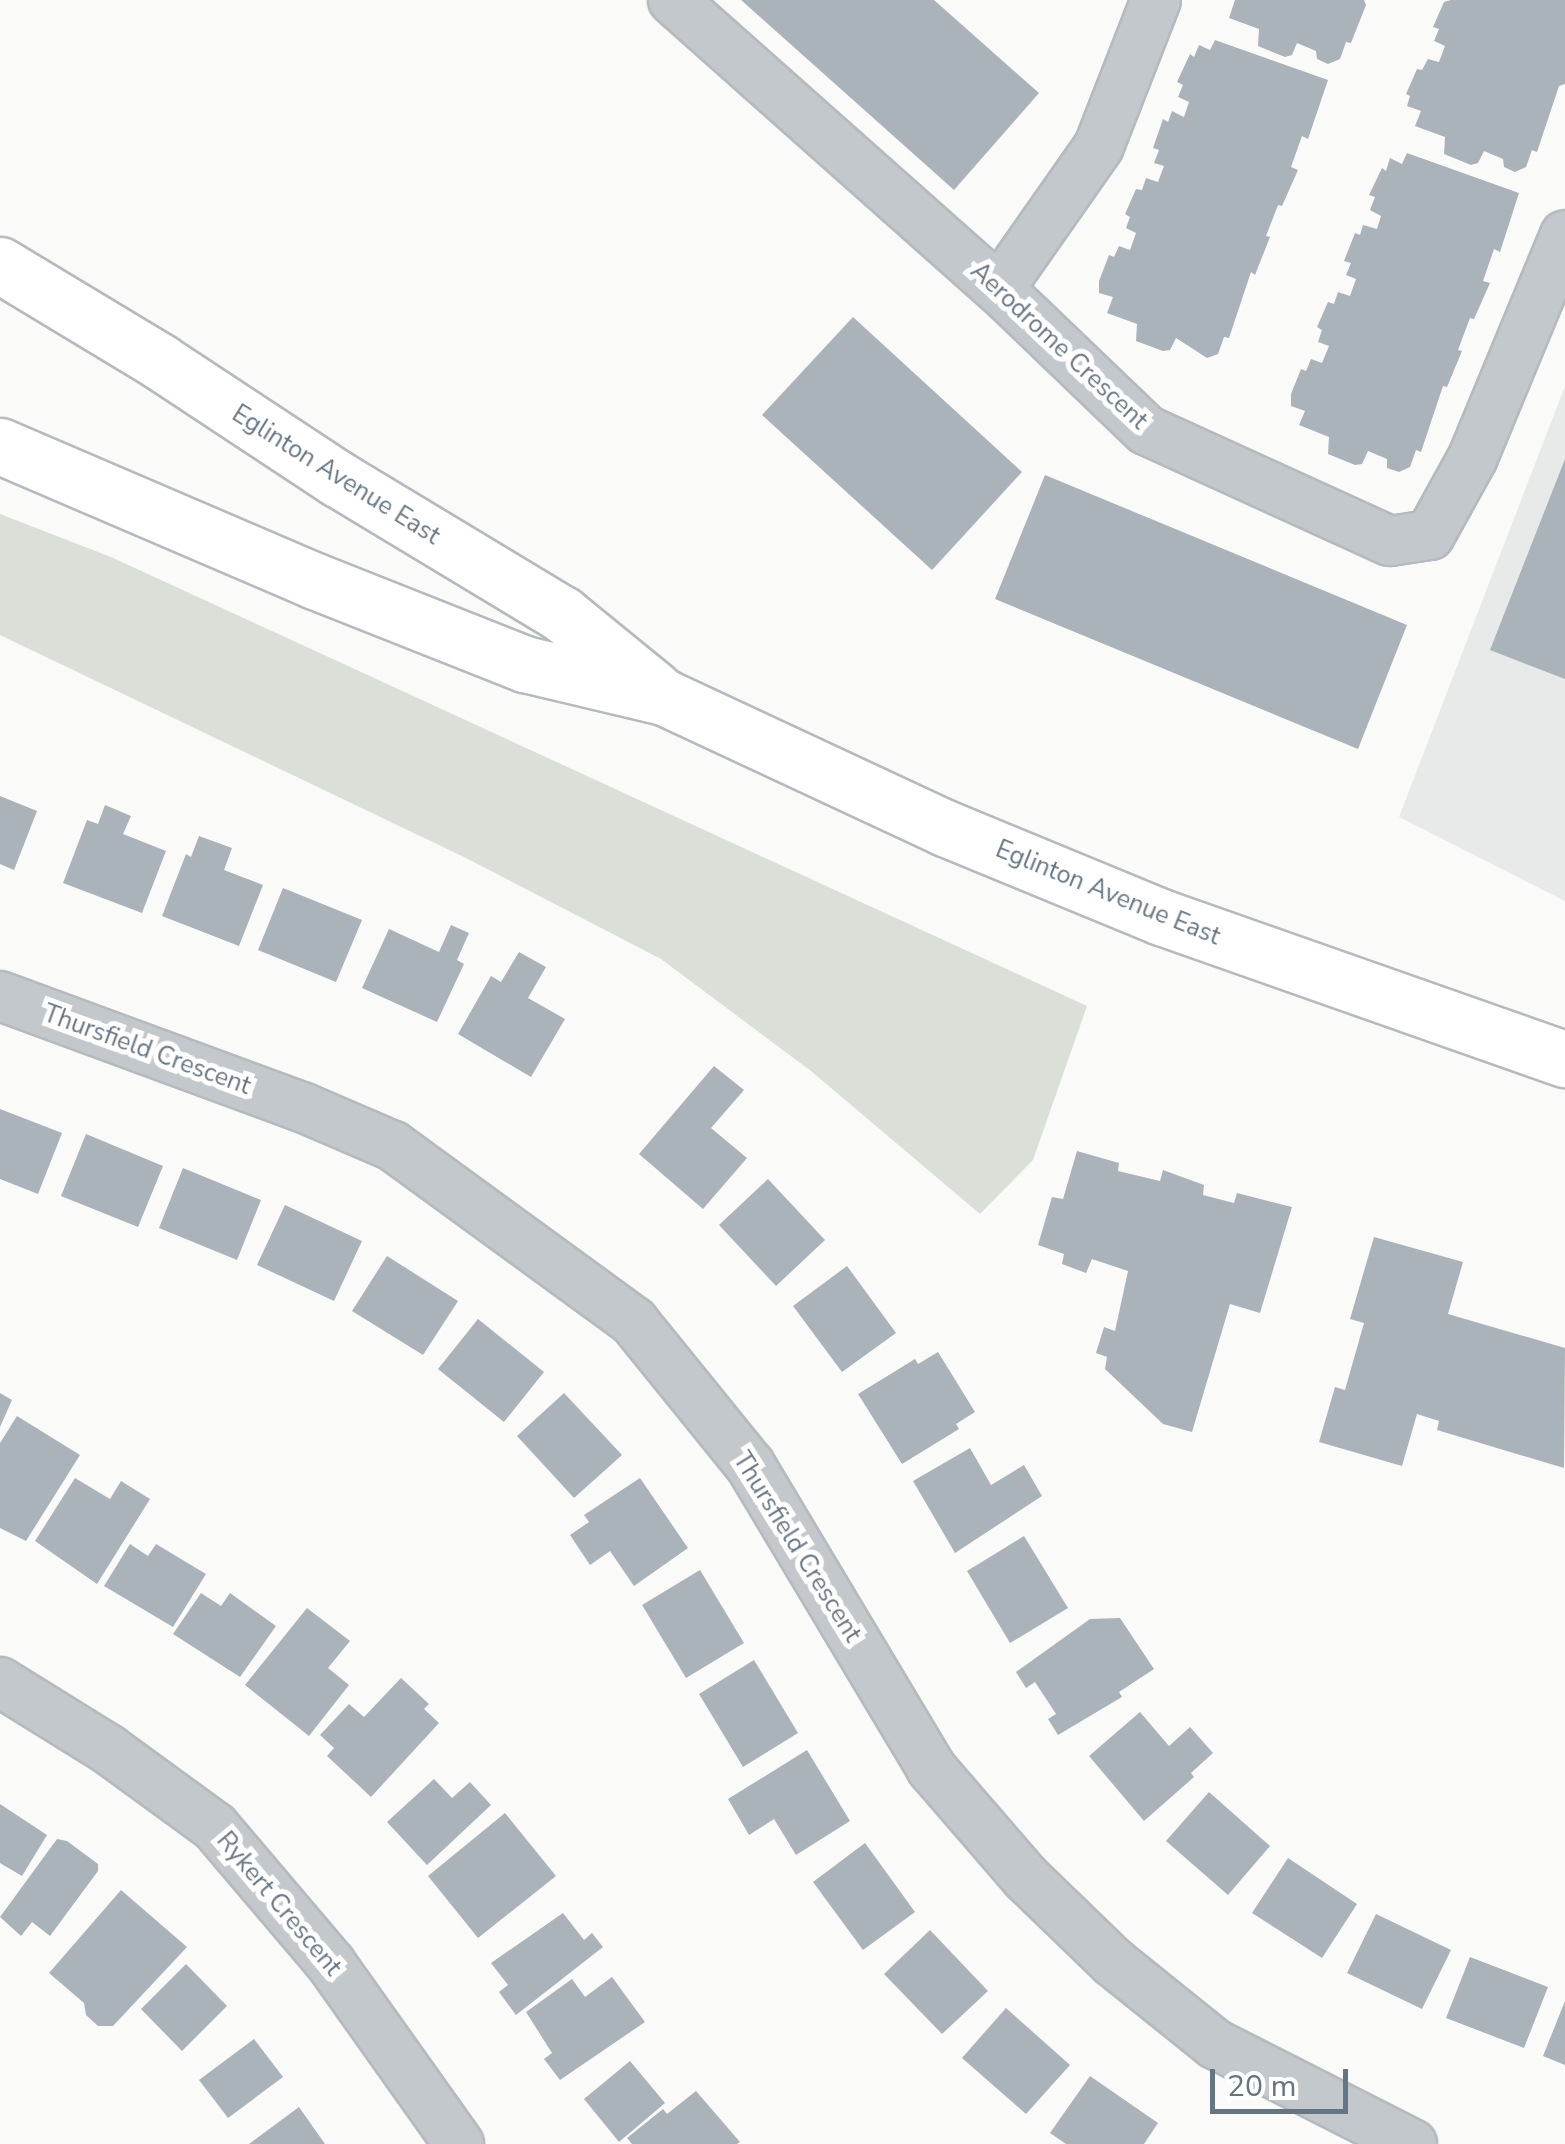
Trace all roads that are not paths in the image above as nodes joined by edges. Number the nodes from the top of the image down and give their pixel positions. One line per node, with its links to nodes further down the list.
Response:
1 (674, 0): 5 (street, Aerodrome Crescent)
2 (1156, 0): 5 (street)
3 (1565, 235): 5 (street, Aerodrome Crescent)
4 (0, 265): 7 (main road, Eglinton Avenue East)
5 (1000, 289)
6 (0, 446): 7 (main road, Eglinton Avenue East)
7 (664, 697): 9 (main road, Eglinton Avenue East)
8 (0, 996): 12 (street, Thursfield Crescent)
9 (1565, 1059)
10 (0, 1682): 11 (street, Rykert Crescent)
11 (459, 2144)
12 (1412, 2144)

